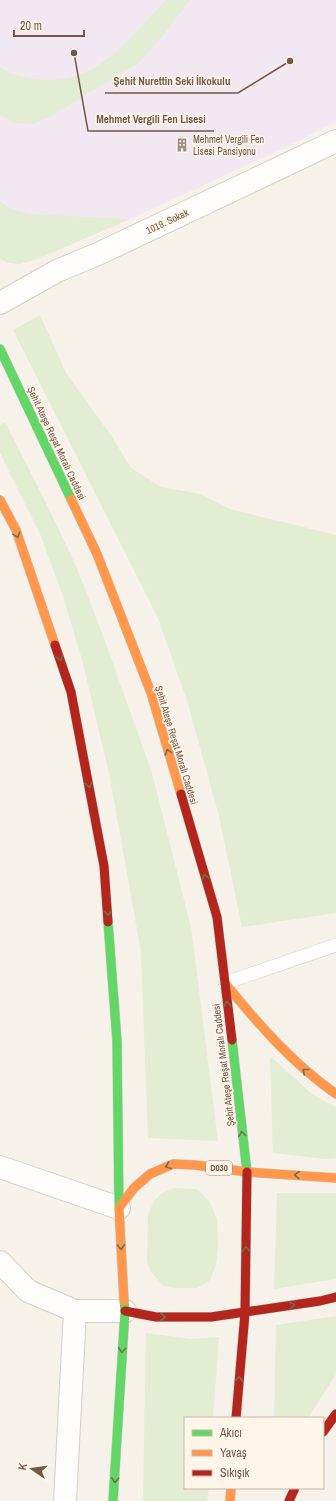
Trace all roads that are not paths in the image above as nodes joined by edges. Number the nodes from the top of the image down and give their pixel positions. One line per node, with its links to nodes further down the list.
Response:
1 (336, 140): 2 (street, 1019. Sokak)
2 (0, 303)
3 (0, 349): 6 (main road, Şehit Ateşe Reşat Moralı Caddesi, one-way to 3)
4 (0, 500): 11 (main road, one-way to 11)
5 (336, 945): 6 (lane)
6 (225, 982): 7 (main road, one-way to 6); 9 (main road, Şehit Ateşe Reşat Moralı Caddesi, one-way to 6)
7 (336, 1094)
8 (0, 1167): 11 (street)
9 (247, 1172): 10 (main road, D030, one-way to 9); 11 (main road, D030, one-way to 11); 16 (main road, Şehit Ateşe Reşat Moralı Caddesi, one-way to 9)
10 (336, 1178)
11 (119, 1208): 15 (main road, one-way to 15)
12 (0, 1262): 14 (street)
13 (336, 1297): 16 (main road, one-way to 13)
14 (75, 1310): 15 (street); 22 (street)
15 (125, 1311): 16 (main road, one-way to 16); 23 (main road, one-way to 23)
16 (244, 1313): 18 (main road, Şehit Ateşe Reşat Moralı Caddesi, one-way to 16)
17 (336, 1414): 19 (main road)
18 (236, 1417)
19 (324, 1431)
20 (231, 1489): 24 (main road)
21 (295, 1489): 25 (main road)
22 (65, 1501)
23 (113, 1501)
24 (230, 1501)
25 (289, 1501)

